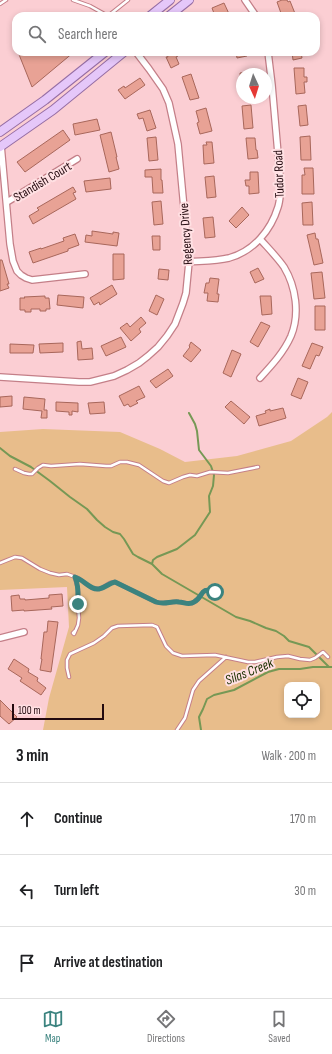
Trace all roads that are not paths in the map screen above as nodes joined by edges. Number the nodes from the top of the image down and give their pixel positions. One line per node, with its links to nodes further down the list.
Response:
1 (6, 0): 7 (lane)
2 (73, 0): 8 (lane)
3 (128, 0): 9 (lane)
4 (170, 0): 10 (main road)
5 (189, 0): 11 (main road)
6 (245, 0): 12 (street)
7 (0, 4)
8 (101, 12)
9 (113, 12)
10 (155, 12)
11 (174, 12)
12 (253, 12)
13 (100, 56): 17 (main road)
14 (119, 56): 18 (main road)
15 (139, 56): 22 (street, Regency Drive)
16 (268, 56): 21 (street, Tudor Road)
17 (0, 132)
18 (0, 145): 20 (street)
19 (77, 159): 20 (street, Standish Court)
20 (7, 202): 23 (street)
21 (260, 239): 22 (street, Tudor Road); 25 (street)
22 (189, 262): 24 (street, Regency Drive)
23 (85, 274)
24 (0, 377)
25 (260, 378)
26 (258, 467): 27 (lane)
27 (16, 469)
28 (0, 563): 29 (lane)
29 (75, 577): 30 (lane); 32 (lane)
30 (215, 592)
31 (24, 632): 33 (street)
32 (75, 632)
33 (0, 638)
34 (226, 657): 35 (lane); 36 (lane); 37 (lane)
35 (328, 657)
36 (69, 677)
37 (177, 730)

